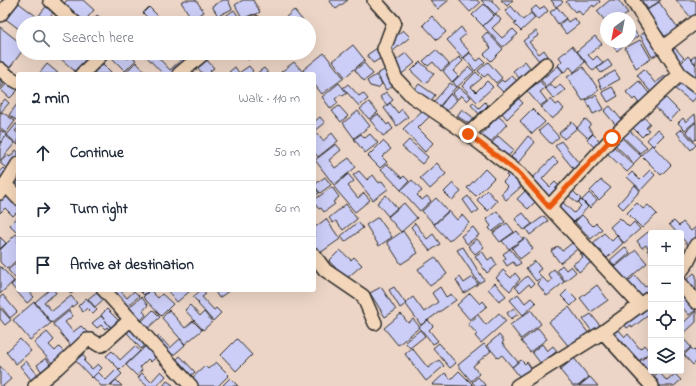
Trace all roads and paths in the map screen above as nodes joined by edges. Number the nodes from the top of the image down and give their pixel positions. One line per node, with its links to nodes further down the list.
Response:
1 (12, 0): 5 (street)
2 (50, 0): 6 (street)
3 (374, 0): 18 (street)
4 (632, 0): 8 (street)
5 (0, 15)
6 (67, 16)
7 (696, 22): 8 (street)
8 (662, 48): 15 (street)
9 (96, 60): 14 (street)
10 (200, 60): 13 (street)
11 (546, 64): 18 (street)
12 (0, 69): 16 (street)
13 (194, 69)
14 (84, 72)
15 (680, 74): 17 (street); 22 (street)
16 (16, 81)
17 (696, 86)
18 (468, 134): 22 (street)
19 (16, 167): 20 (street)
20 (2, 189): 21 (street)
21 (16, 197)
22 (549, 207): 30 (street)
23 (696, 244): 25 (street)
24 (316, 258): 32 (street)
25 (684, 267)
26 (684, 288): 29 (street)
27 (106, 292): 31 (street)
28 (648, 299): 30 (street)
29 (696, 302)
30 (640, 305): 33 (street)
31 (130, 320): 34 (street); 35 (street)
32 (375, 323)
33 (603, 332): 36 (street); 37 (street)
34 (34, 386)
35 (191, 386)
36 (517, 386)
37 (652, 386)

